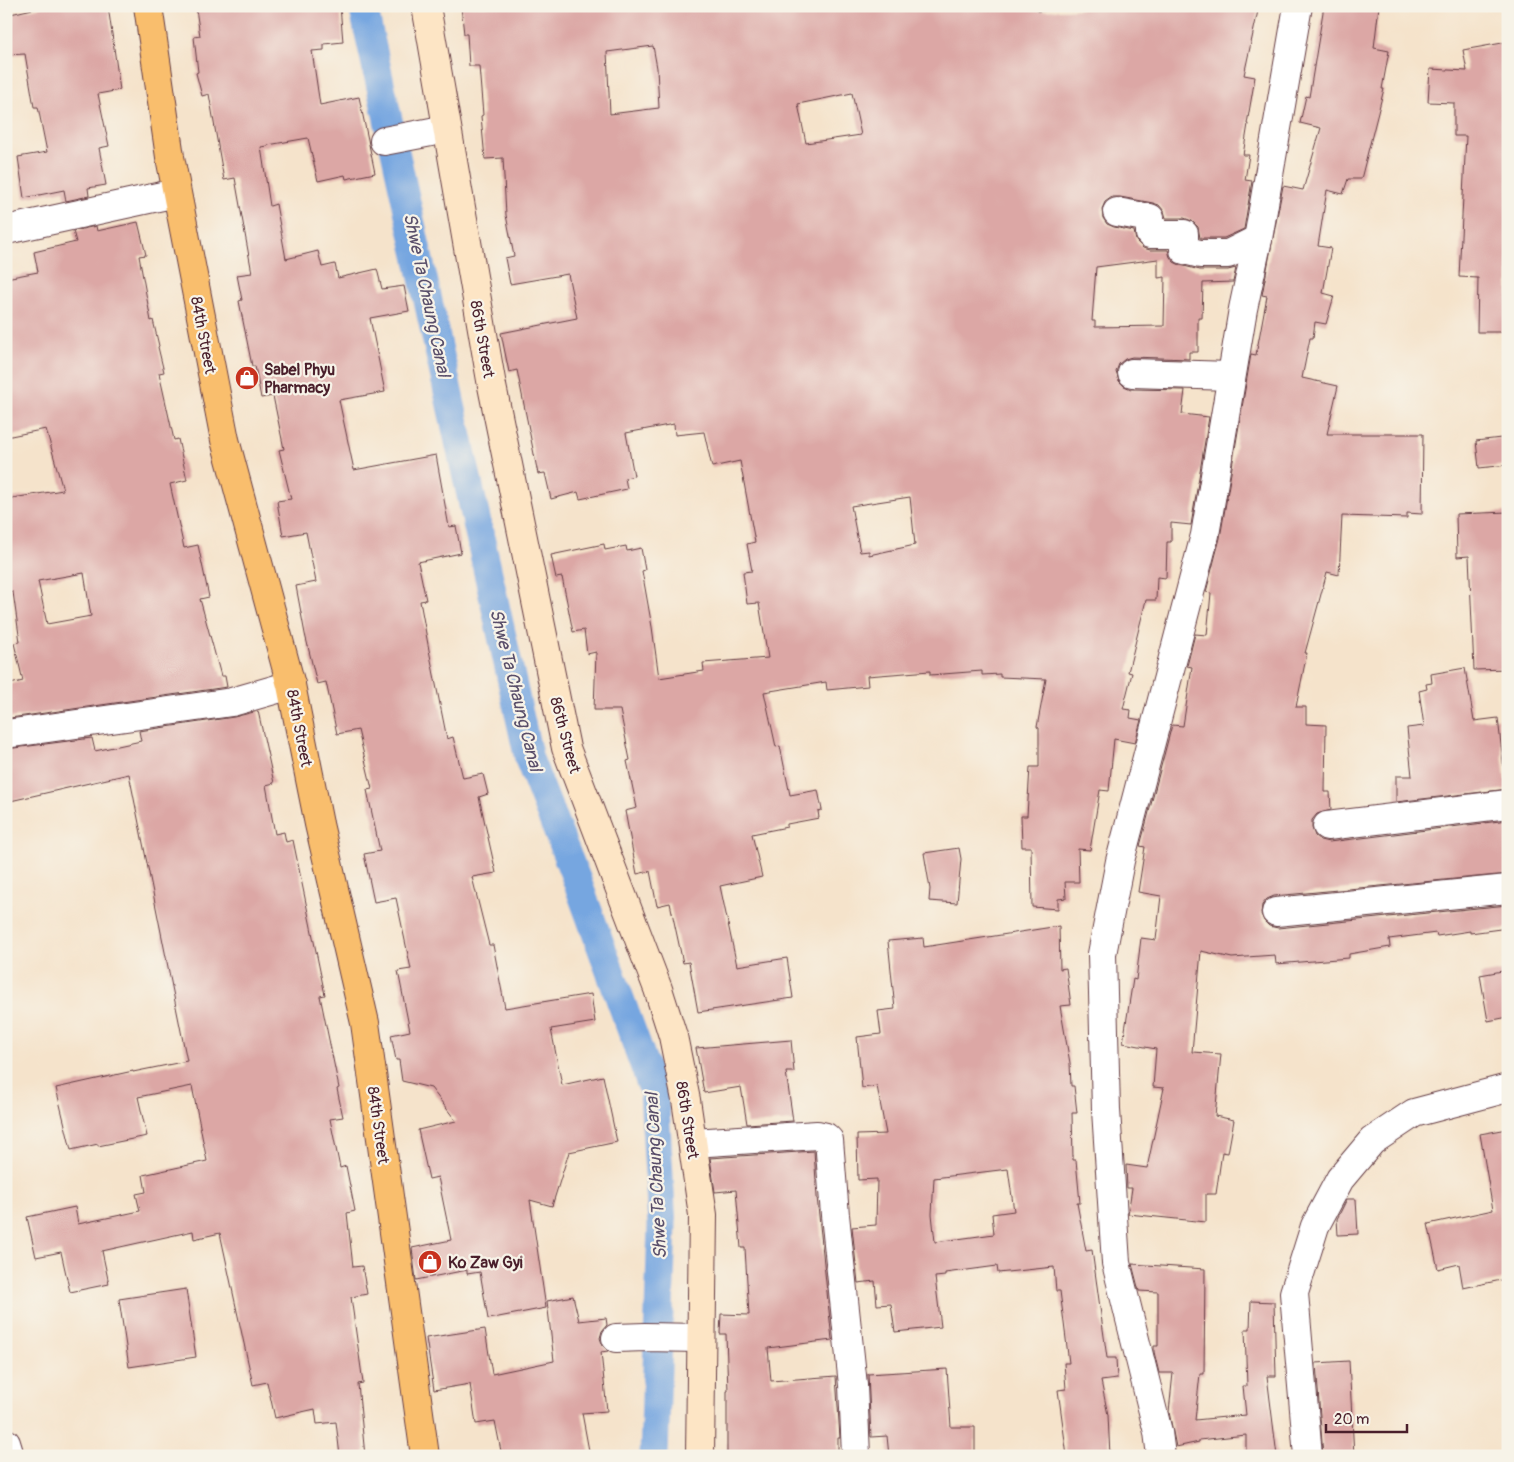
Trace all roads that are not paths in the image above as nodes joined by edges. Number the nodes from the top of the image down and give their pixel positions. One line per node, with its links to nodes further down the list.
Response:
1 (148, 6): 6 (main road, 84th Street)
2 (426, 6): 4 (main road, 86th Street)
3 (1298, 6): 9 (street)
4 (447, 129): 5 (street); 19 (main road, 86th Street)
5 (384, 141)
6 (176, 193): 8 (street); 12 (main road, 84th Street)
7 (1117, 212): 9 (street)
8 (6, 230)
9 (1258, 239): 11 (street)
10 (1132, 373): 11 (street)
11 (1232, 376): 27 (street)
12 (291, 685): 13 (street); 24 (main road, 84th Street)
13 (6, 734)
14 (1508, 804): 15 (street)
15 (1327, 826)
16 (1508, 889): 17 (street)
17 (1276, 912)
18 (1508, 1088): 28 (street)
19 (692, 1143): 21 (main road, 86th Street); 26 (street)
20 (616, 1338): 21 (street)
21 (700, 1338): 25 (main road, 86th Street)
22 (6, 1443): 23 (street)
23 (10, 1456)
24 (424, 1456)
25 (700, 1456)
26 (856, 1456)
27 (1161, 1456)
28 (1308, 1456)

